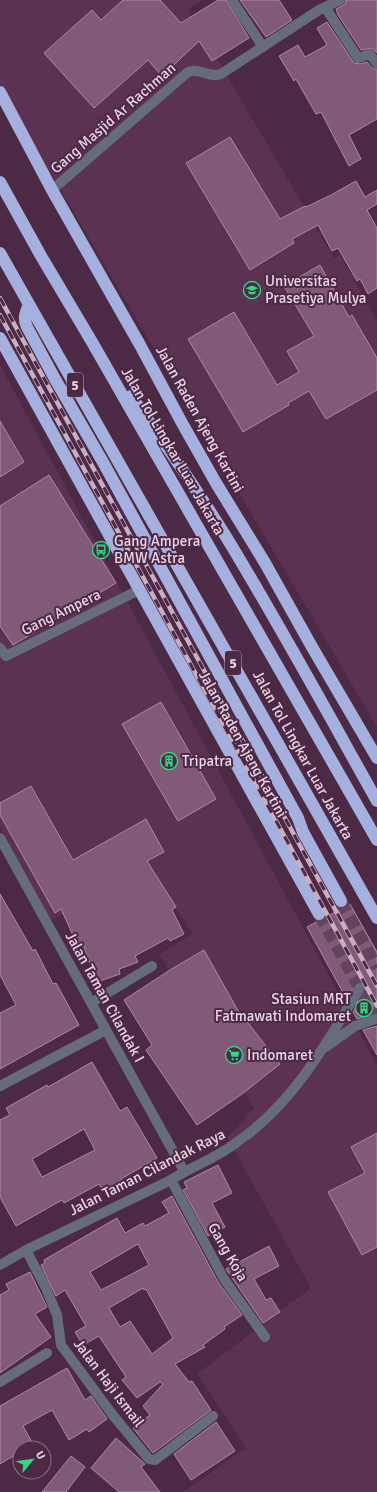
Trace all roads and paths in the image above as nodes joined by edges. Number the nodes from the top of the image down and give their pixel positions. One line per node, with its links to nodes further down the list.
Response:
1 (232, 0): 4 (street)
2 (340, 0): 3 (street, Gang Masjid Ar Rachman)
3 (325, 7): 4 (street, Gang Masjid Ar Rachman); 5 (street)
4 (263, 47): 8 (street, Gang Masjid Ar Rachman)
5 (377, 64)
6 (0, 92): 8 (highway, Jalan Raden Ajeng Kartini)
7 (0, 182): 12 (highway, Jalan Tol Lingkar Luar Jakarta)
8 (52, 190): 15 (highway, Jalan Raden Ajeng Kartini)
9 (0, 253): 10 (highway, Jalan Tol Lingkar Luar Jakarta / 5)
10 (29, 304): 19 (highway); 21 (highway, Jalan Tol Lingkar Luar Jakarta / 5)
11 (0, 338): 13 (highway, Jalan Raden Ajeng Kartini)
12 (92, 342): 16 (highway); 18 (highway, Jalan Tol Lingkar Luar Jakarta)
13 (139, 590): 14 (street, Gang Ampera); 20 (highway, Jalan Raden Ajeng Kartini)
14 (0, 648)
15 (377, 758)
16 (377, 801)
17 (0, 838): 24 (street, Jalan Taman Cilandak I)
18 (377, 840)
19 (343, 900)
20 (319, 914)
21 (377, 918)
22 (152, 966): 24 (street)
23 (360, 988): 27 (street, Jalan Taman Cilandak Raya)
24 (91, 1003): 26 (street, Jalan Taman Cilandak I)
25 (376, 1019): 27 (street, Jalan Taman Cilandak Raya)
26 (106, 1030): 28 (street); 29 (street, Jalan Taman Cilandak I)
27 (323, 1049): 29 (street, Jalan Taman Cilandak Raya)
28 (0, 1086)
29 (184, 1171): 30 (street, Jalan Taman Cilandak Raya)
30 (171, 1180): 31 (street, Jalan Taman Cilandak Raya); 33 (street, Gang Koja)
31 (26, 1250): 32 (street, Jalan Taman Cilandak Raya); 36 (street, Jalan Haji Ismail)
32 (0, 1264)
33 (265, 1337)
34 (47, 1352): 35 (street)
35 (0, 1382)
36 (213, 1416)

